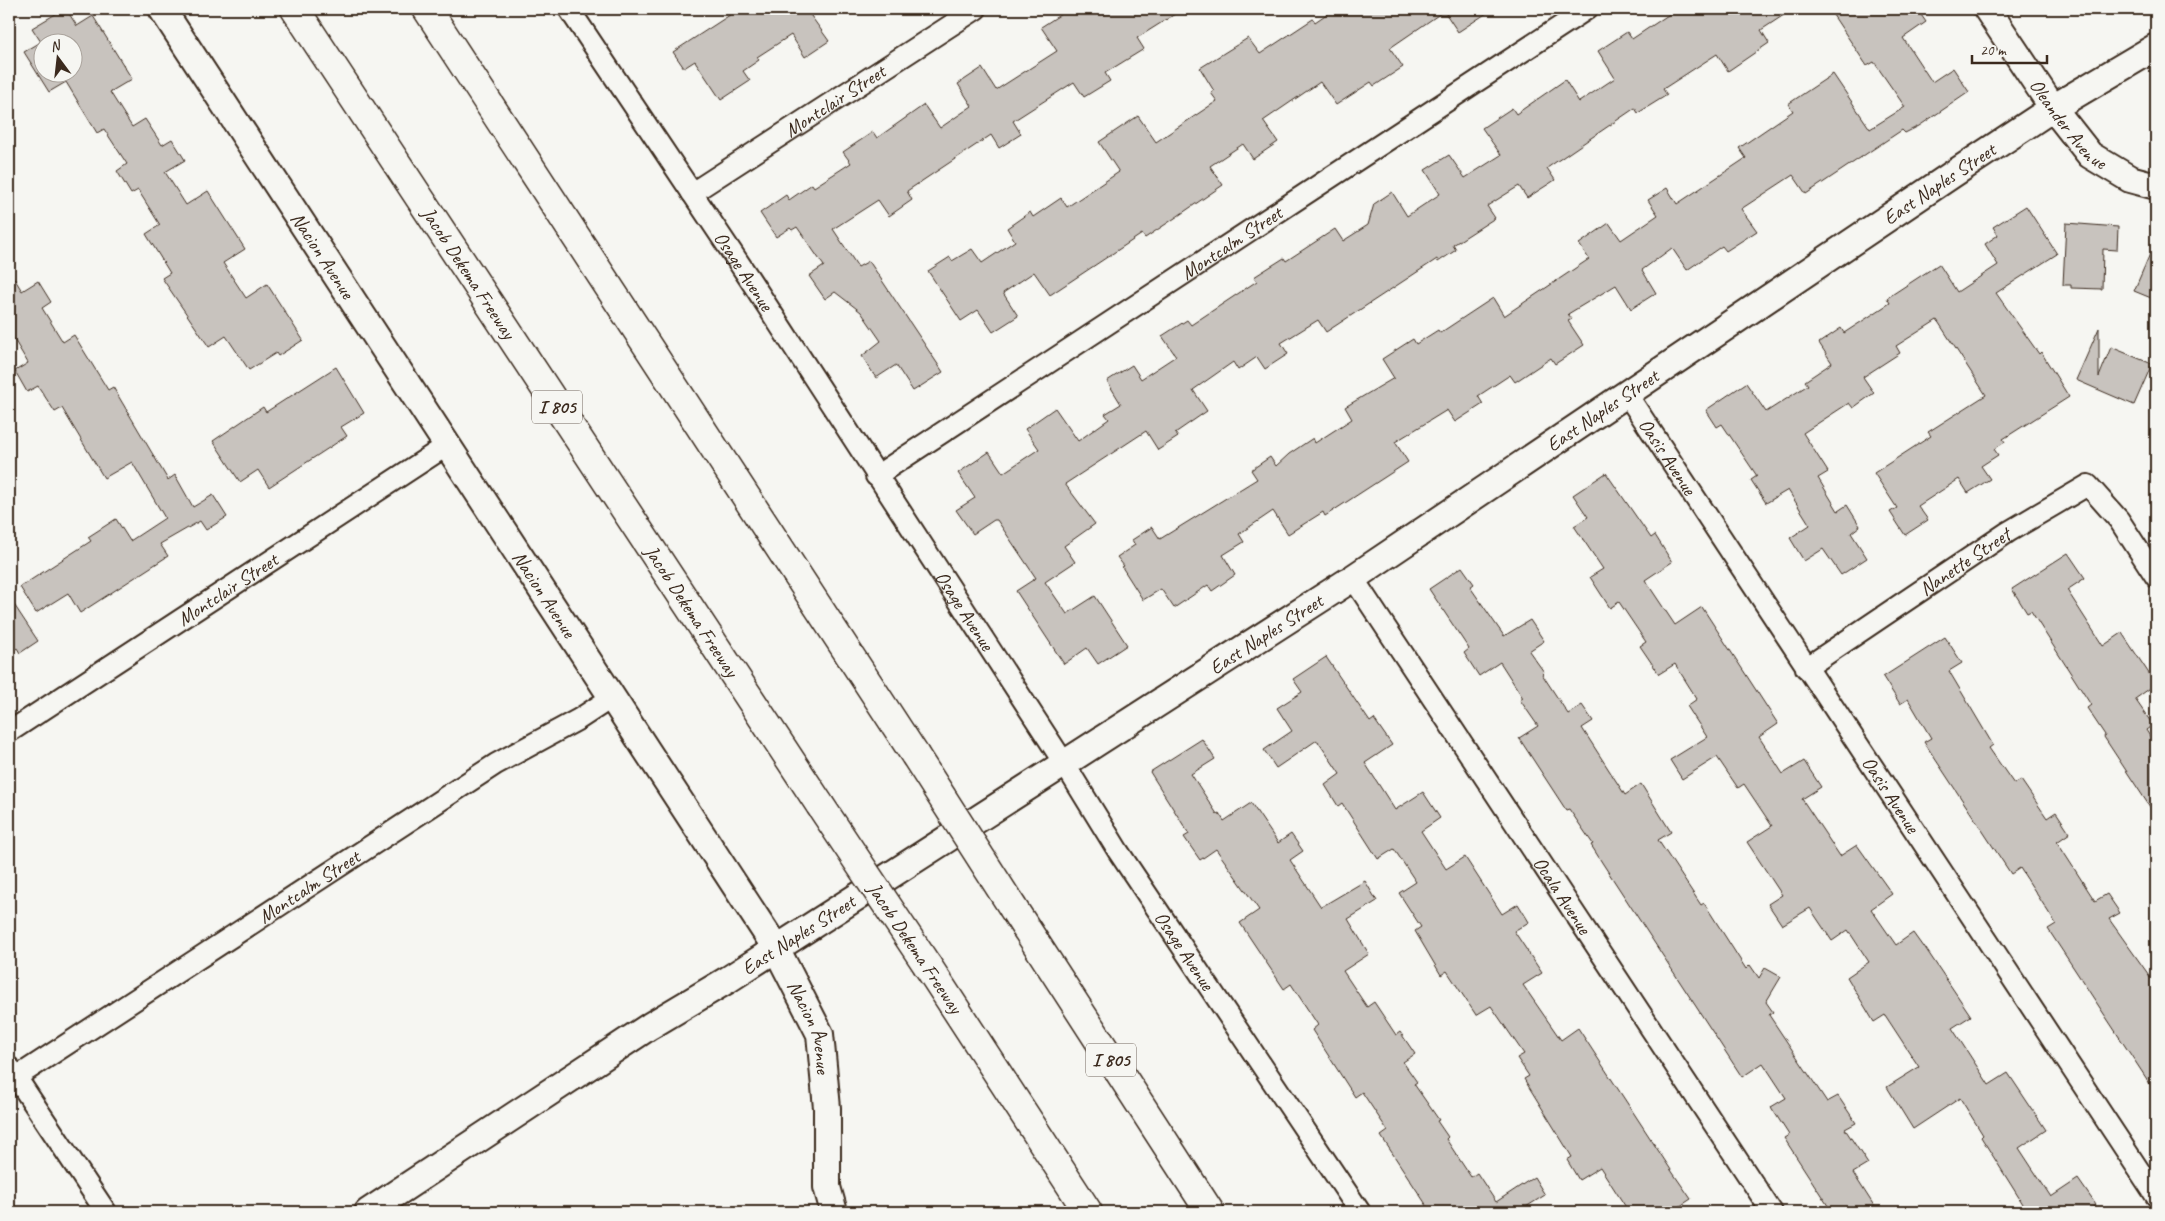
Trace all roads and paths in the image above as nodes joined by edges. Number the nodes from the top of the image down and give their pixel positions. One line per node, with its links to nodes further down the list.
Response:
1 (162, 9): 13 (street, Nacion Avenue)
2 (295, 9): 28 (highway, Jacob Dekema Freeway / I 805, bridge)
3 (427, 9): 21 (highway, I 805, bridge)
4 (569, 9): 11 (street, Osage Avenue)
5 (976, 9): 11 (street, Montclair Street)
6 (1587, 9): 14 (street, Montcalm Street)
7 (1987, 9): 9 (street, Oleander Avenue)
8 (2156, 47): 9 (street, East Naples Street)
9 (2053, 108): 10 (street, Oleander Avenue); 12 (street, East Naples Street)
10 (2156, 186)
11 (692, 193): 14 (street, Osage Avenue)
12 (1626, 393): 16 (street, East Naples Street); 17 (street, Oasis Avenue)
13 (446, 446): 18 (street, Nacion Avenue); 19 (street, Montclair Street)
14 (876, 476): 20 (street, Osage Avenue)
15 (2156, 577): 17 (street, Nanette Street)
16 (1353, 578): 20 (street, East Naples Street); 32 (street, Ocala Avenue)
17 (1806, 668): 24 (street, Oasis Avenue)
18 (611, 698): 22 (street, Nacion Avenue); 23 (street, Montcalm Street)
19 (9, 732)
20 (1064, 763): 22 (street, East Naples Street); 31 (street, Osage Avenue)
21 (1013, 908): 29 (highway); 30 (highway, I 805)
22 (776, 948): 26 (street, East Naples Street); 27 (street, Nacion Avenue)
23 (11, 1075): 25 (street)
24 (2156, 1196)
25 (106, 1212)
26 (368, 1212)
27 (834, 1212)
28 (1088, 1212)
29 (1202, 1212)
30 (1210, 1212)
31 (1360, 1212)
32 (1772, 1212)

